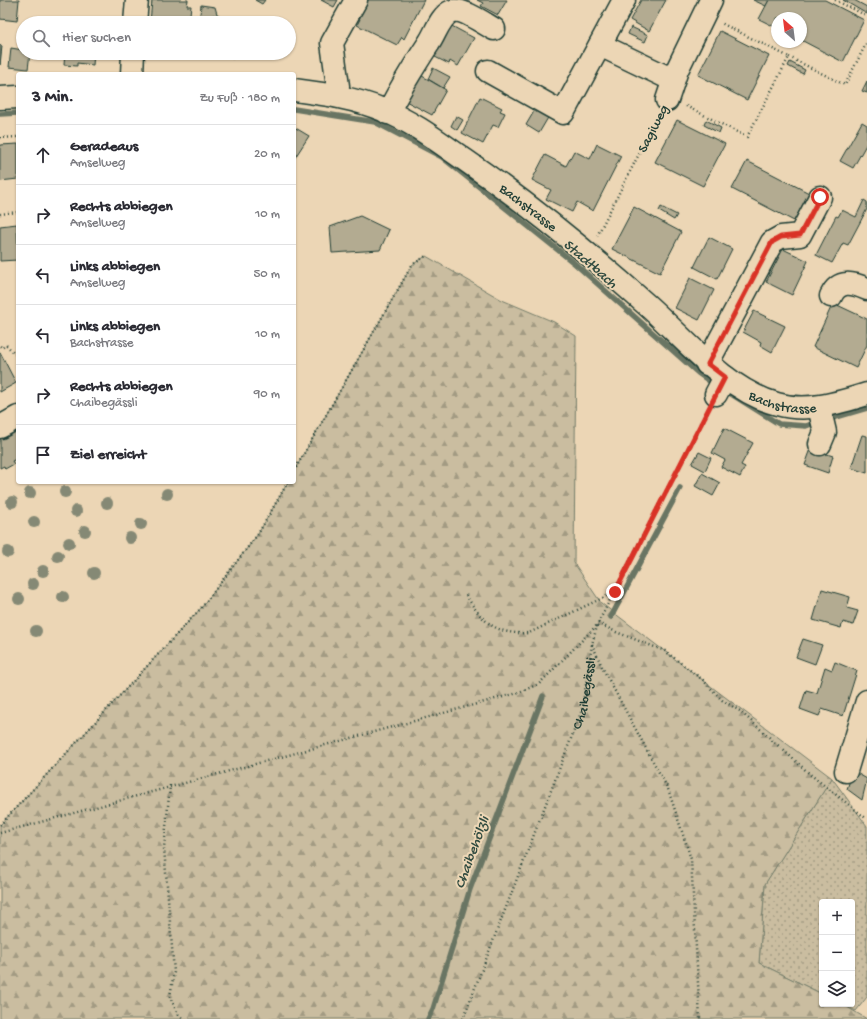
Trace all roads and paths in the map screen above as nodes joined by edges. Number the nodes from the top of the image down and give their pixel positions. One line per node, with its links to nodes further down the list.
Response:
1 (137, 0): 6 (street)
2 (356, 0): 17 (street)
3 (624, 0): 10 (street)
4 (835, 0): 7 (path)
5 (707, 7): 11 (path); 16 (street)
6 (136, 16)
7 (867, 16)
8 (494, 29): 20 (street)
9 (867, 42): 11 (path)
10 (600, 45): 13 (street); 16 (street)
11 (788, 57): 16 (path)
12 (133, 60): 14 (street)
13 (488, 71)
14 (132, 72)
15 (296, 90): 17 (street, Bachstrasse)
16 (669, 92): 26 (path, Sagiweg)
17 (336, 96): 20 (street, Bachstrasse)
18 (16, 97): 19 (street)
19 (0, 98)
20 (388, 113): 26 (street, Bachstrasse)
21 (16, 137): 22 (path)
22 (0, 138)
23 (820, 197): 32 (street)
24 (16, 212): 25 (path)
25 (0, 214)
26 (585, 252): 32 (street, Bachstrasse)
27 (426, 256): 37 (path)
28 (867, 289): 29 (street)
29 (831, 296)
30 (1, 347): 31 (path)
31 (16, 354)
32 (708, 364): 33 (street, Bachstrasse)
33 (721, 385): 34 (street, Bachstrasse); 39 (path, Chaibegässli)
34 (867, 394)
35 (16, 418): 36 (street)
36 (0, 427)
37 (296, 467)
38 (287, 484): 47 (path)
39 (615, 592): 40 (path); 41 (path, Chaibegässli)
40 (466, 595)
41 (598, 623): 42 (path, Chaibegässli); 45 (path); 46 (path)
42 (592, 644): 50 (path, Chaibegässli); 51 (path)
43 (867, 702): 44 (street)
44 (846, 771)
45 (170, 785): 48 (path); 49 (path)
46 (867, 820)
47 (0, 825)
48 (0, 833)
49 (183, 1019)
50 (463, 1019)
51 (700, 1019)

